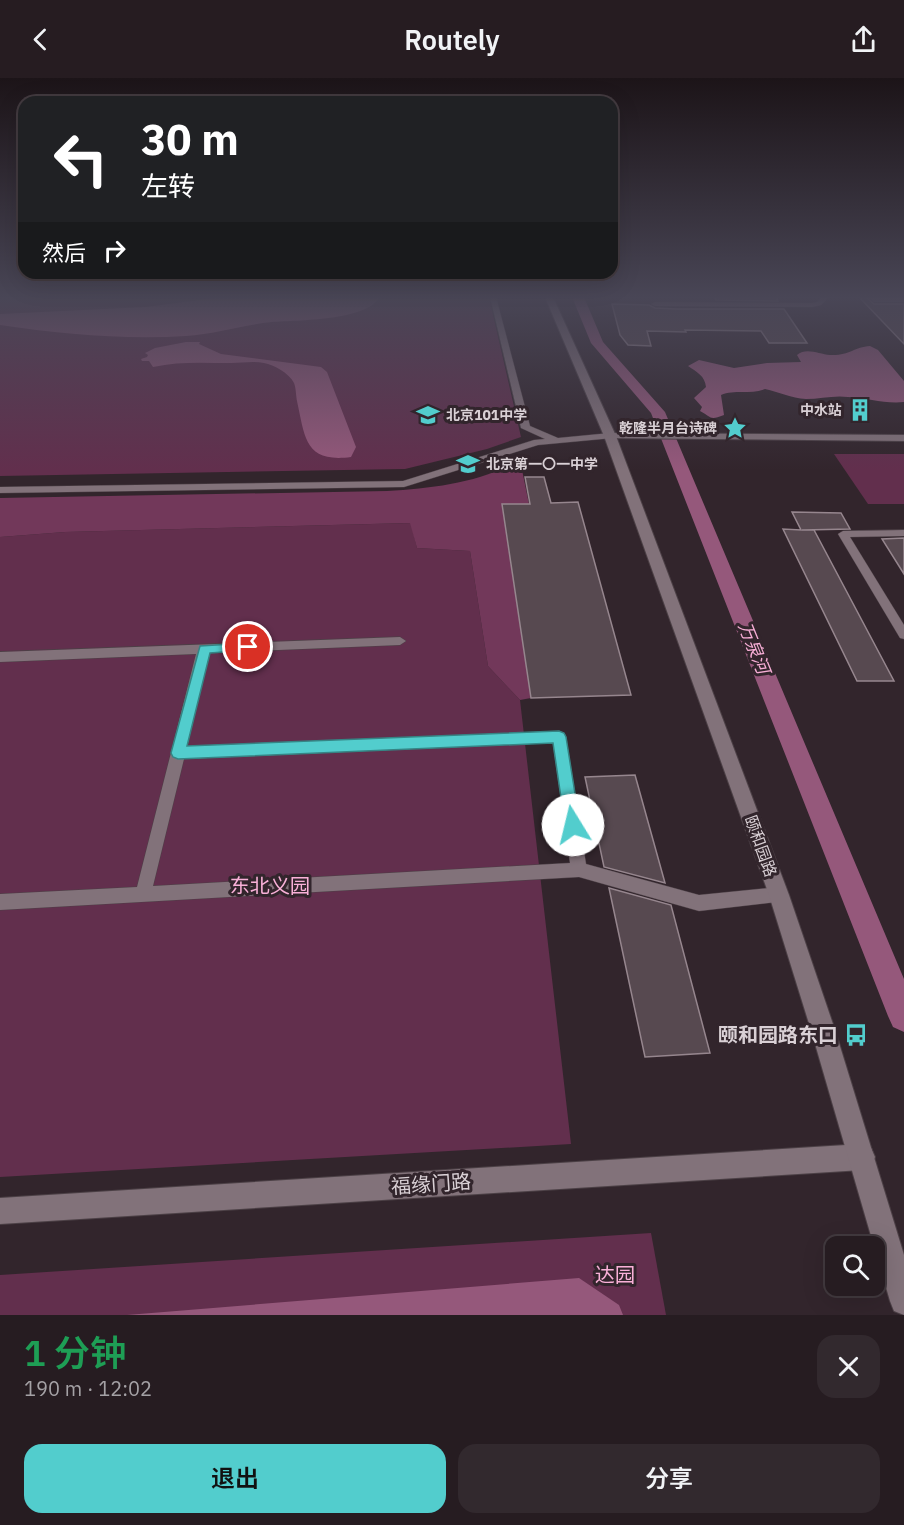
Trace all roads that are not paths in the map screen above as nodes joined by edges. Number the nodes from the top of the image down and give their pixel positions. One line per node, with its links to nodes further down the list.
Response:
1 (508, 355): 5 (lane)
2 (574, 355): 3 (main road, 颐和园路)
3 (609, 436): 4 (main road); 5 (lane); 15 (main road, 颐和园路)
4 (904, 438)
5 (556, 440): 6 (lane)
6 (0, 490)
7 (904, 534): 8 (lane)
8 (904, 635)
9 (400, 641): 10 (lane)
10 (204, 649): 11 (lane); 12 (lane)
11 (0, 657)
12 (178, 753): 13 (lane); 14 (lane)
13 (579, 870): 14 (lane); 15 (lane)
14 (143, 894): 16 (lane)
15 (779, 895): 17 (main road, 颐和园路)
16 (0, 902)
17 (862, 1157): 18 (main road, 福缘门路); 19 (main road, 颐和园路)
18 (0, 1211)
19 (904, 1301)

